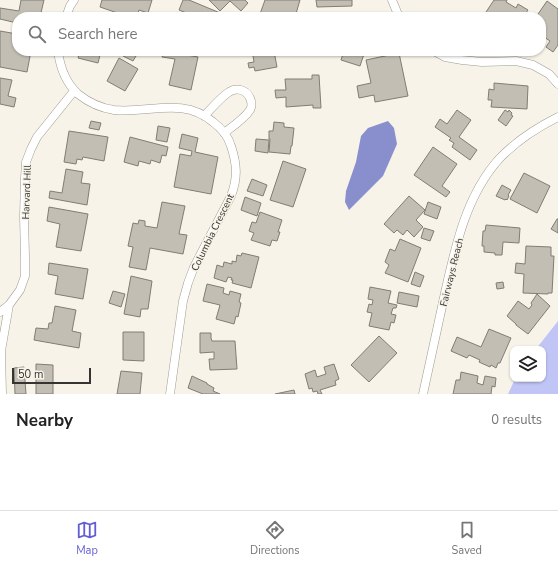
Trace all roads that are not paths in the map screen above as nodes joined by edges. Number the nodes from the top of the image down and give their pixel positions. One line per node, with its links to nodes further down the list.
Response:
1 (74, 0): 3 (street)
2 (392, 0): 4 (street)
3 (68, 12)
4 (397, 12)
5 (59, 56): 8 (street, Columbia Crescent)
6 (445, 56): 7 (street)
7 (558, 84)
8 (74, 91): 9 (street, Columbia Crescent); 12 (street, Harvard Hill)
9 (204, 116): 11 (street, Columbia Crescent); 11 (street)
10 (558, 117): 16 (street, Fairways Reach)
11 (224, 133): 15 (street, Columbia Crescent)
12 (9, 305): 13 (street); 14 (street)
13 (0, 312)
14 (2, 394)
15 (170, 394)
16 (423, 394)

